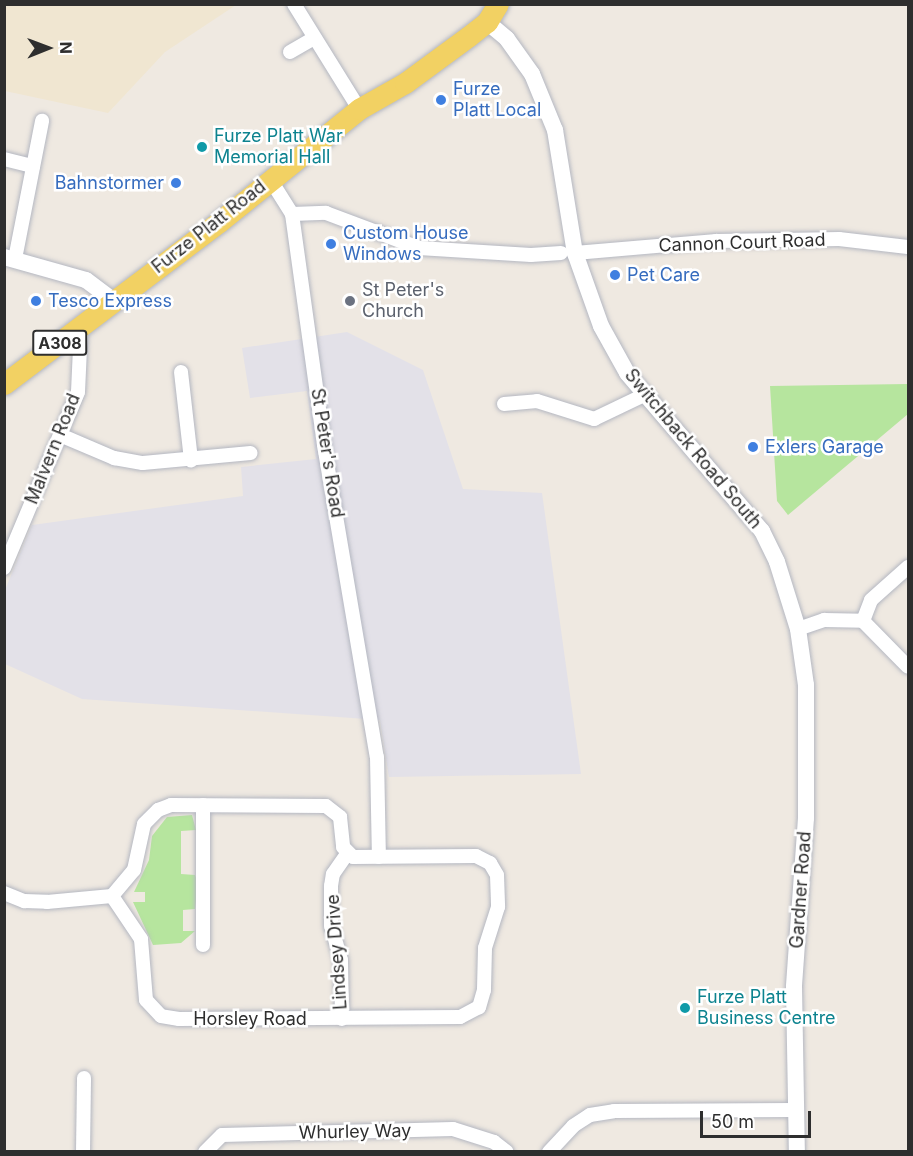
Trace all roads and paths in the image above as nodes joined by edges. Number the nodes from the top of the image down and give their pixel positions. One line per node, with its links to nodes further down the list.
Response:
1 (294, 4): 3 (street)
2 (492, 13): 5 (main road, Furze Platt Road / A308); 12 (street, Switchback Road South)
3 (314, 38): 4 (street); 5 (street)
4 (290, 52)
5 (359, 109): 9 (main road, Furze Platt Road / A308)
6 (42, 121): 8 (street)
7 (4, 159): 8 (street)
8 (33, 166): 13 (street)
9 (270, 179): 10 (street, St Peter's Road); 14 (main road, Furze Platt Road / A308)
10 (292, 214): 12 (street, Cannon Court Road); 30 (street, St Peter's Road)
11 (909, 246): 12 (street, Cannon Court Road)
12 (568, 253): 18 (street, Switchback Road South)
13 (10, 258): 14 (street)
14 (113, 300): 15 (main road, Furze Platt Road / A308)
15 (81, 325): 17 (main road, Furze Platt Road / A308); 20 (street, Malvern Road)
16 (181, 372): 22 (street)
17 (4, 384)
18 (644, 394): 19 (street); 26 (street, Switchback Road South)
19 (504, 404)
20 (60, 435): 22 (street); 24 (street, Malvern Road)
21 (251, 453): 22 (street)
22 (191, 460)
23 (909, 567): 25 (street)
24 (4, 568)
25 (863, 621): 26 (street); 27 (street)
26 (798, 629): 36 (street, Gardner Road)
27 (909, 667)
28 (203, 806): 29 (street); 32 (street); 33 (street)
29 (347, 854): 30 (street); 34 (street, Lindsey Drive)
30 (380, 857): 34 (street, Horsley Road)
31 (4, 893): 32 (street)
32 (112, 896): 34 (street, Horsley Road)
33 (203, 945)
34 (342, 1019)
35 (84, 1078): 37 (street)
36 (794, 1110): 40 (street); 41 (street, Gardner Road)
37 (83, 1152)
38 (205, 1152): 39 (street, Whurley Way)
39 (507, 1152)
40 (549, 1152)
41 (797, 1152)

